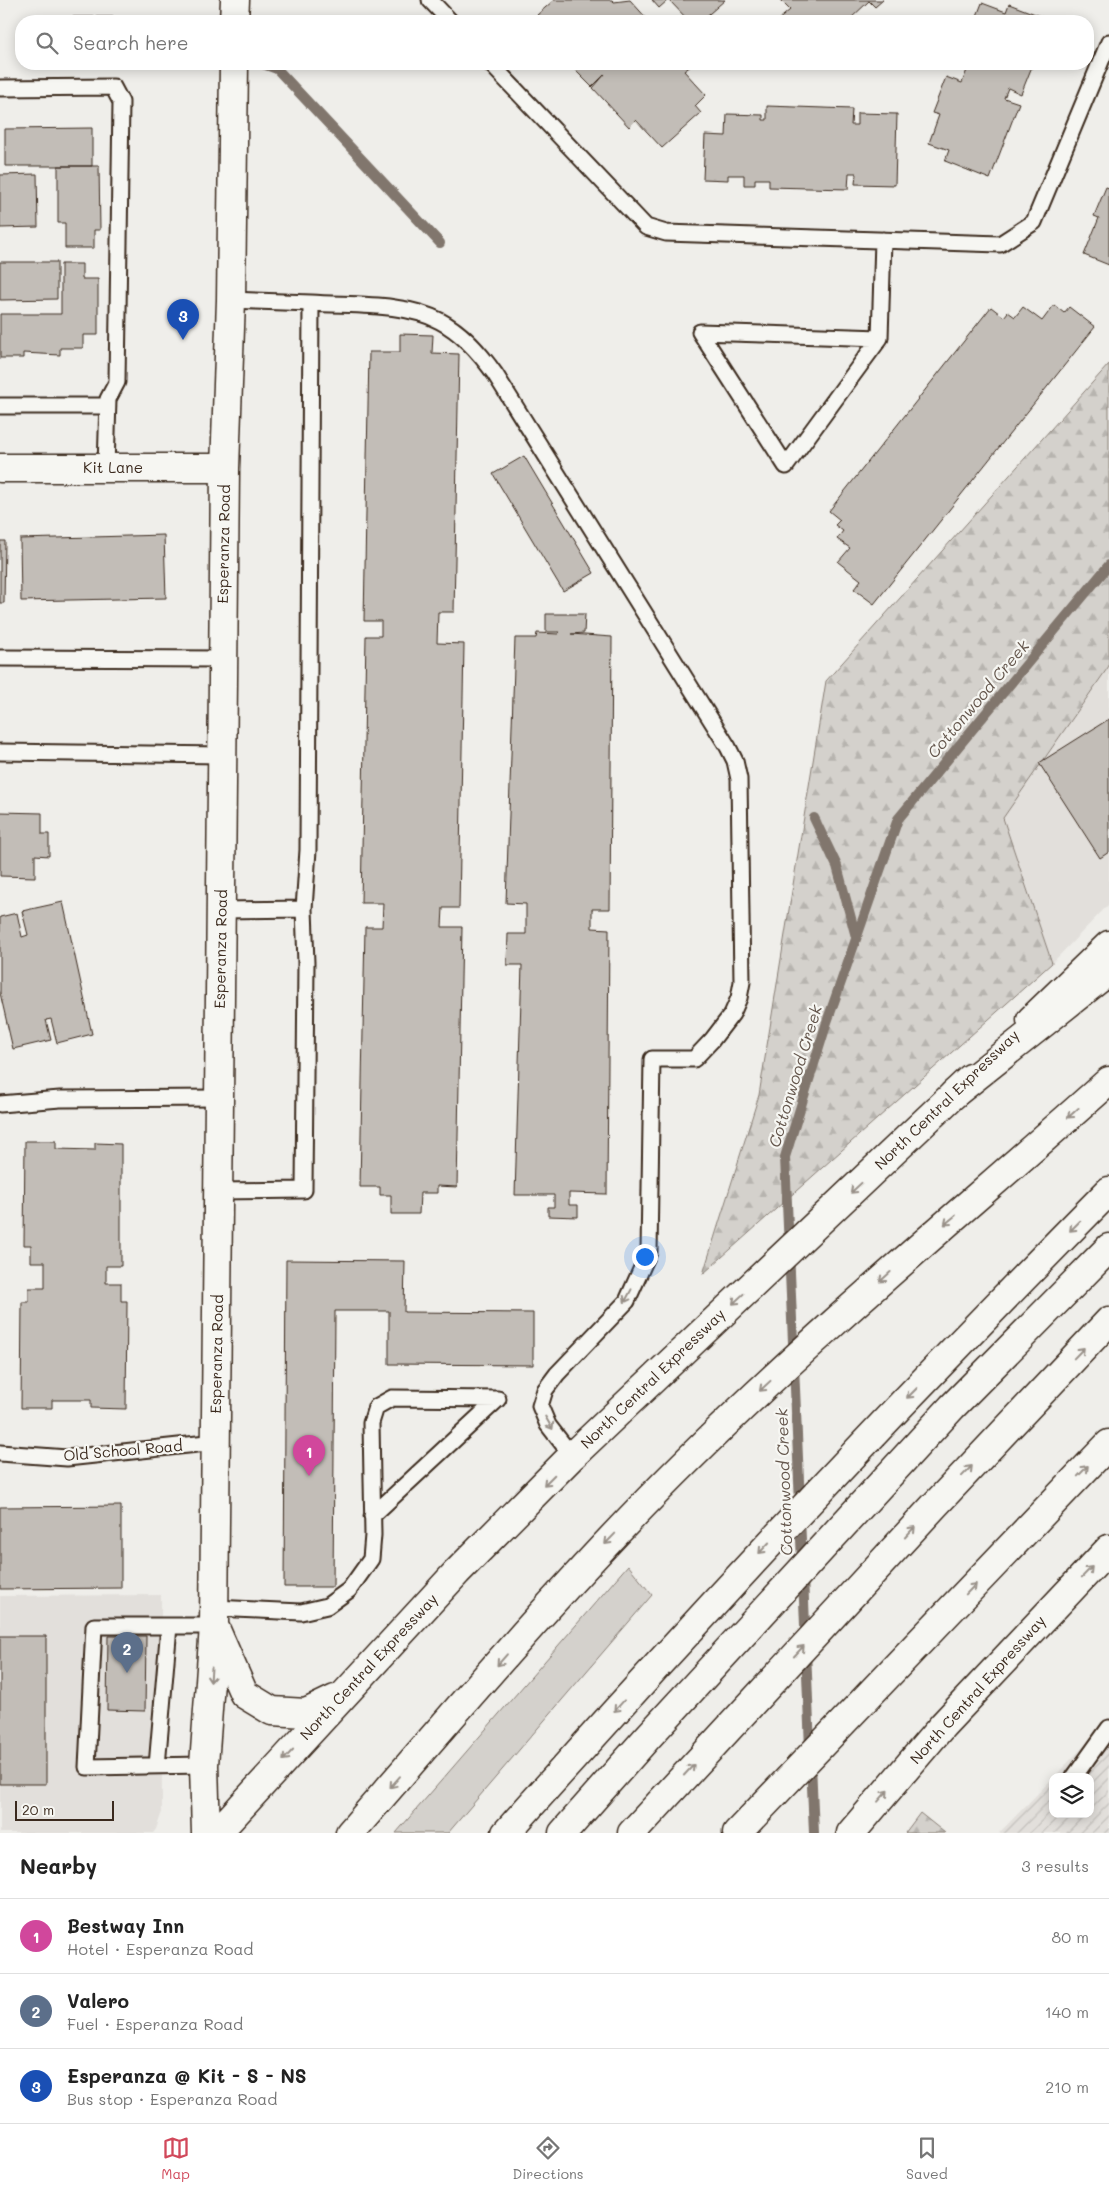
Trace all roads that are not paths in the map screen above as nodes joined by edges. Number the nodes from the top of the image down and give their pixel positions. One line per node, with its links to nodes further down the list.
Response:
1 (235, 0): 3 (main road)
2 (430, 0): 4 (lane)
3 (234, 15)
4 (444, 15)
5 (1109, 42): 9 (lane)
6 (234, 70): 10 (main road, Esperanza Road)
7 (497, 70): 9 (lane)
8 (0, 88): 14 (lane)
9 (883, 240): 12 (lane)
10 (231, 300): 11 (lane); 17 (main road, Esperanza Road)
11 (311, 303): 22 (lane); 37 (lane, one-way to 37)
12 (880, 338): 12 (lane)
13 (0, 406): 14 (lane)
14 (107, 406): 16 (lane)
15 (0, 468): 16 (main road, Kit Lane)
16 (106, 468): 17 (main road, Kit Lane)
17 (225, 468): 19 (main road, Esperanza Road)
18 (0, 658): 19 (lane)
19 (223, 659): 21 (main road, Esperanza Road)
20 (0, 752): 21 (lane)
21 (222, 755): 23 (main road, Esperanza Road)
22 (304, 909): 23 (lane); 30 (lane)
23 (221, 910): 28 (main road, Esperanza Road)
24 (1109, 945): 27 (main road, North Central Expressway)
25 (1109, 971): 27 (main road)
26 (1109, 1081): 50 (main road, one-way to 50)
27 (954, 1094): 37 (main road, North Central Expressway, one-way to 37)
28 (219, 1098): 29 (lane); 30 (main road, Esperanza Road)
29 (0, 1104)
30 (218, 1191): 34 (main road, Esperanza Road)
31 (1109, 1191): 51 (main road, one-way to 51)
32 (1109, 1248): 52 (main road)
33 (1109, 1321): 53 (main road, one-way to 33)
34 (216, 1442): 36 (lane, Old School Road); 40 (main road, Esperanza Road)
35 (1109, 1444): 41 (main road, one-way to 35)
36 (0, 1453)
37 (572, 1456): 43 (main road, North Central Expressway, one-way to 43)
38 (372, 1516): 38 (lane); 40 (lane)
39 (1109, 1549): 56 (main road, North Central Expressway, one-way to 39)
40 (214, 1617): 42 (lane); 43 (main road); 45 (main road, Esperanza Road, one-way to 45)
41 (938, 1624): 54 (main road); 55 (main road)
42 (169, 1626): 46 (lane); 46 (lane)
43 (345, 1693): 49 (main road, North Central Expressway, one-way to 49)
44 (1109, 1728): 47 (lane)
45 (204, 1765): 46 (lane); 48 (main road, Esperanza Road)
46 (157, 1766)
47 (1077, 1773)
48 (206, 1833)
49 (217, 1833)
50 (350, 1833)
51 (506, 1833)
52 (563, 1833)
53 (632, 1833)
54 (737, 1833)
55 (763, 1833)
56 (851, 1833)

